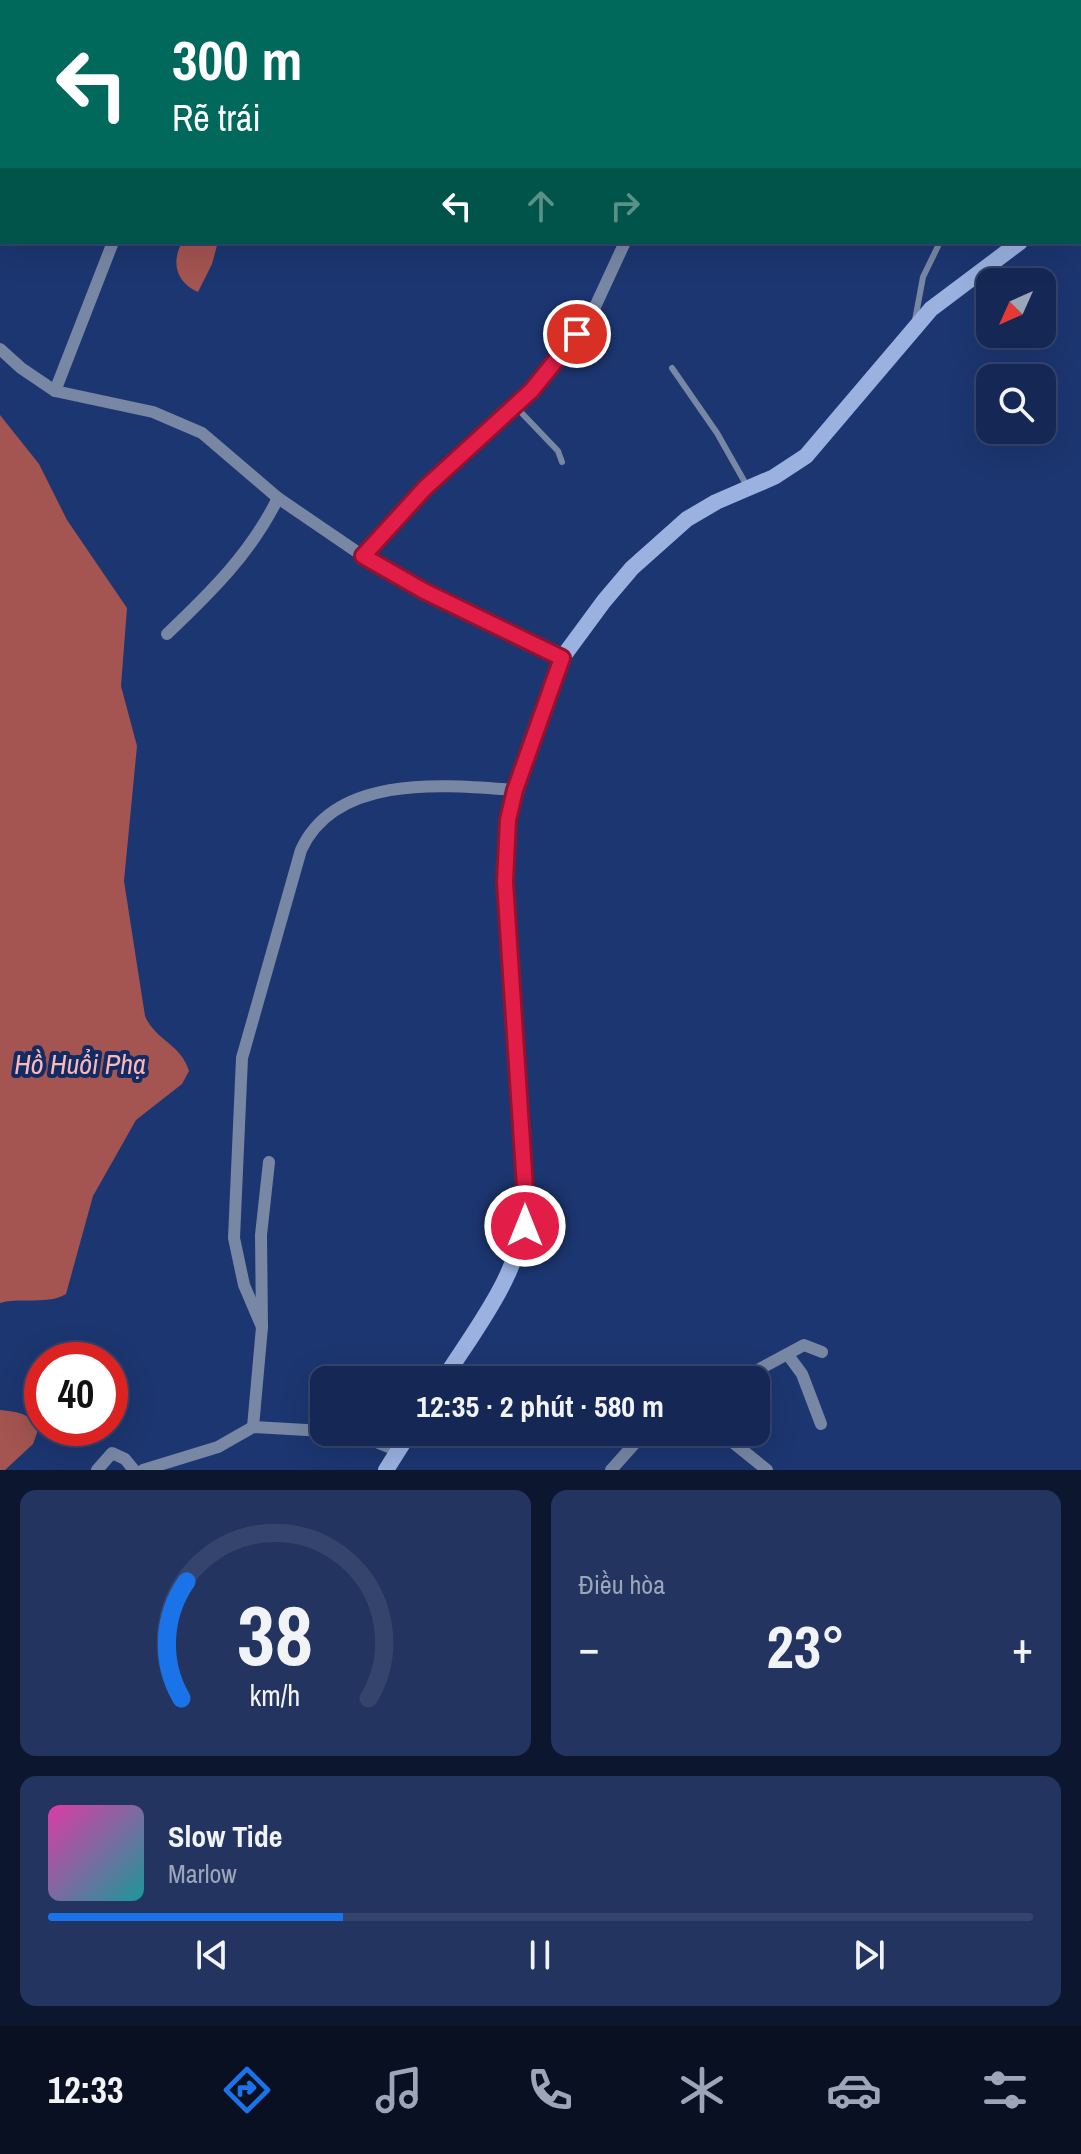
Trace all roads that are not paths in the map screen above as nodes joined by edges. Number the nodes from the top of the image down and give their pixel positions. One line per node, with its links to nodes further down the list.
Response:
1 (112, 244): 8 (street)
2 (624, 244): 9 (street)
3 (939, 244): 5 (lane)
4 (1017, 244): 5 (street)
5 (914, 327): 11 (street)
6 (0, 349): 8 (street)
7 (672, 368): 11 (lane)
8 (55, 391): 12 (street)
9 (515, 406): 10 (lane); 13 (street)
10 (562, 462)
11 (748, 489): 15 (street)
12 (278, 498): 13 (street); 14 (street)
13 (363, 556): 15 (street)
14 (167, 634)
15 (562, 658): 16 (street)
16 (515, 790): 18 (street); 21 (street)
17 (269, 1162): 18 (street)
18 (262, 1327): 24 (street)
19 (822, 1352): 20 (street)
20 (788, 1355): 22 (street); 23 (street)
21 (452, 1366)
22 (766, 1366)
23 (821, 1424)
24 (253, 1427): 25 (street); 33 (street)
25 (310, 1430)
26 (386, 1446): 30 (street)
27 (401, 1446): 30 (street)
28 (632, 1446): 35 (street)
29 (737, 1446): 36 (street)
30 (398, 1451): 34 (street)
31 (97, 1470): 32 (street)
32 (134, 1470)
33 (143, 1470)
34 (386, 1470)
35 (611, 1470)
36 (767, 1470)

